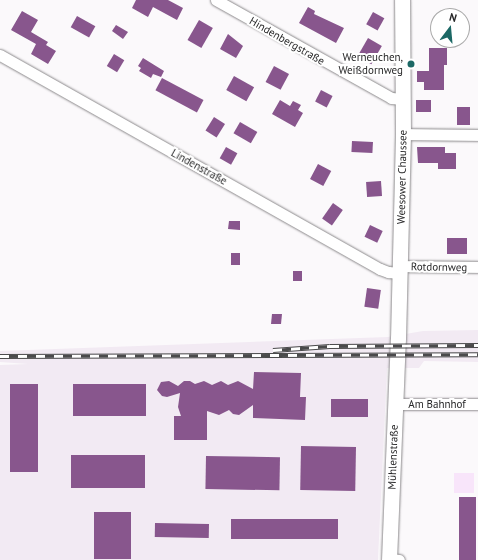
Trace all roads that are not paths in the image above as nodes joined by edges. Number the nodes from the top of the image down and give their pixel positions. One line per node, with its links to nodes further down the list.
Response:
1 (216, 0): 4 (street, Hindenbergstraße)
2 (402, 0): 4 (main road, Weesower Chaussee)
3 (0, 55): 8 (street, Lindenstraße)
4 (403, 99): 5 (main road, Weesower Chaussee)
5 (403, 134): 6 (street); 8 (main road, Weesower Chaussee)
6 (478, 134)
7 (478, 267): 8 (street, Rotdornweg)
8 (400, 269): 9 (main road, Weesower Chaussee)
9 (398, 354): 10 (main road, Mühlenstraße)
10 (396, 404): 11 (street, Am Bahnhof); 12 (main road, Mühlenstraße)
11 (478, 404)
12 (393, 560)

